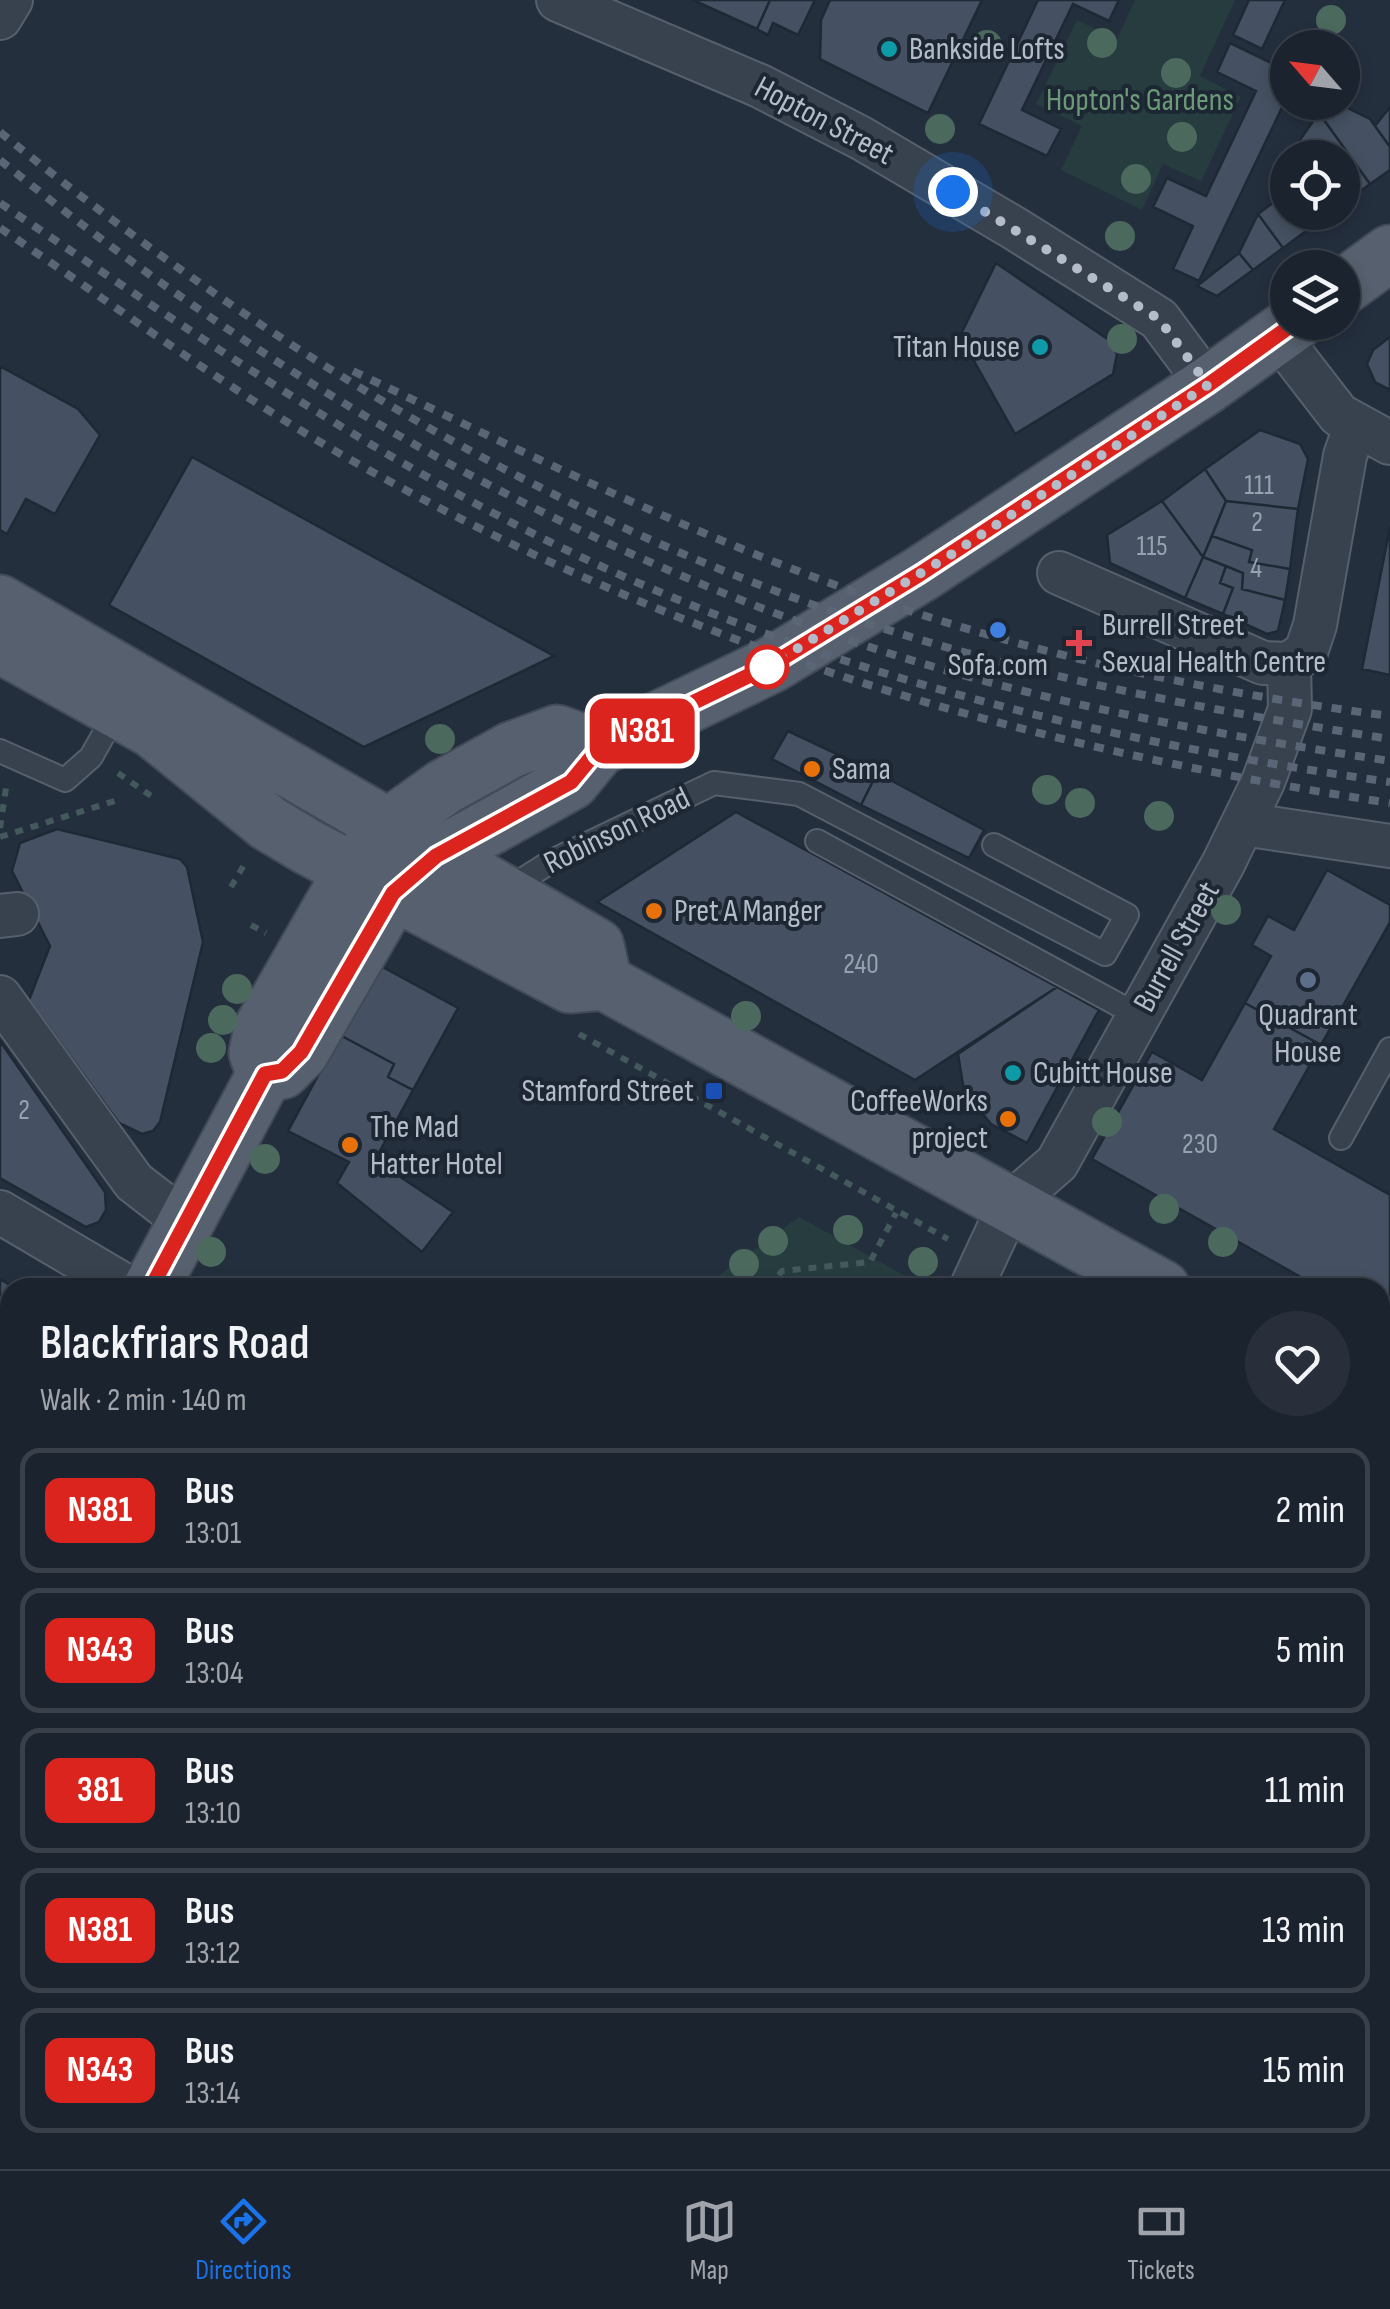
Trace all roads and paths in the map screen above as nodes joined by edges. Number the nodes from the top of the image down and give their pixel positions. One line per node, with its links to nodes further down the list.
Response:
1 (10, 0): 3 (street)
2 (558, 0): 8 (street, Hopton Street)
3 (0, 18)
4 (1390, 253): 5 (main road)
5 (1360, 275)
6 (1271, 340): 8 (main road)
7 (1292, 340): 9 (street)
8 (1208, 385): 15 (main road)
9 (1372, 435): 13 (street)
10 (1059, 573): 13 (street)
11 (0, 603): 19 (main road)
12 (0, 645): 14 (main road)
13 (1288, 664): 18 (street, Burrell Street)
14 (118, 709): 16 (lane); 26 (main road)
15 (599, 748): 19 (main road); 24 (main road)
16 (0, 752)
17 (121, 799): 20 (path)
18 (1243, 824): 23 (street); 31 (street, Burrell Street)
19 (388, 827): 24 (main road); 26 (main road)
20 (0, 837)
21 (816, 841): 31 (lane)
22 (994, 845): 28 (lane, Robinson Road)
23 (1390, 846)
24 (436, 856): 26 (main road); 28 (main road)
25 (245, 864): 27 (path)
26 (372, 882): 29 (main road); 38 (main road)
27 (231, 887)
28 (500, 894): 29 (main road)
29 (604, 982): 35 (main road)
30 (0, 996): 38 (street)
31 (1138, 1016): 35 (street, Burrell Street)
32 (563, 1025): 37 (path)
33 (1390, 1049): 34 (lane)
34 (1341, 1138)
35 (1010, 1204): 39 (street, Burrell Street); 43 (main road)
36 (0, 1212): 40 (street)
37 (896, 1213): 39 (path); 42 (path)
38 (187, 1222): 41 (main road)
39 (976, 1272)
40 (111, 1278)
41 (156, 1278)
42 (777, 1278)
43 (1144, 1278)

